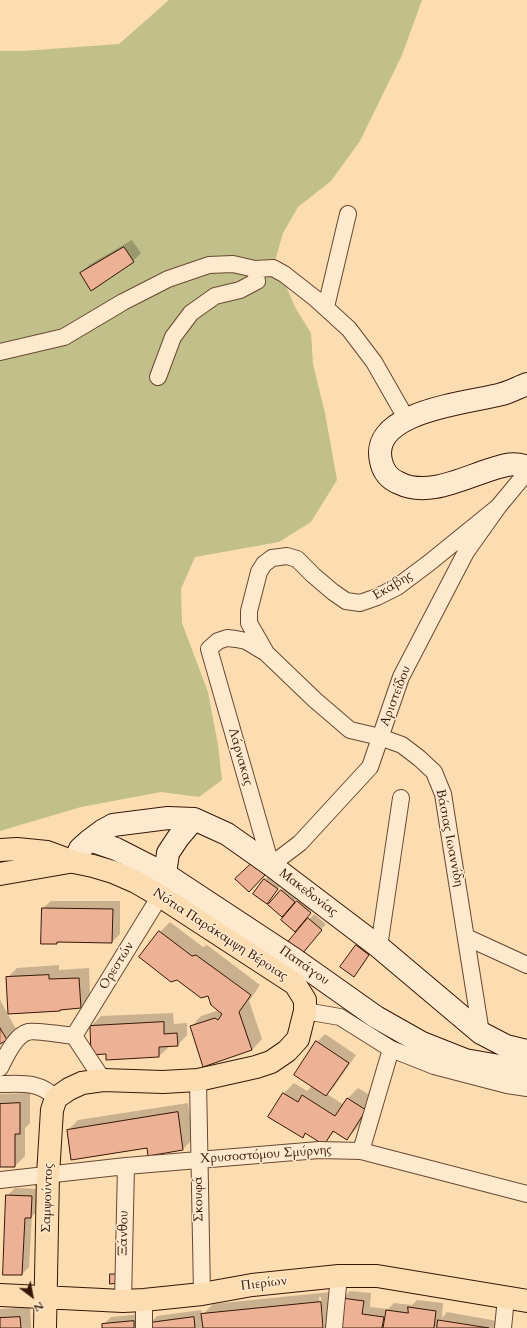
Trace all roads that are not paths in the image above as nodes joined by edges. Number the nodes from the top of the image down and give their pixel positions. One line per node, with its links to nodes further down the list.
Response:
1 (348, 214): 3 (street)
2 (255, 269): 3 (street); 4 (street); 5 (street)
3 (326, 308): 7 (street)
4 (0, 352)
5 (158, 377)
6 (527, 384): 7 (street)
7 (406, 418): 8 (street)
8 (527, 467)
9 (527, 472): 10 (street, Εκάβης)
10 (498, 507): 12 (street, Εκάβης); 13 (street, Αριστείδου)
11 (209, 649): 12 (street, Βάσιας Ιωαννίδη); 19 (street, Λάρνακας)
12 (266, 652): 13 (street, Βάσιας Ιωαννίδη)
13 (380, 737): 19 (street, Αριστείδου); 23 (street, Βάσιας Ιωαννίδη)
14 (402, 798): 24 (street)
15 (194, 819): 16 (street, Μακεδονίας); 19 (street, Μακεδονίας); 21 (street)
16 (90, 840): 18 (street, Μακεδονίας); 21 (street, Παπάγου)
17 (0, 850): 18 (main road, Νότια Παράκαμψη Βέροιας)
18 (74, 862): 20 (main road, Νότια Παράκαμψη Βέροιας); 22 (main road, Νότια Παράκαμψη Βέροιας)
19 (271, 865): 24 (street, Μακεδονίας)
20 (0, 874)
21 (165, 874): 32 (street, Παπάγου)
22 (160, 896): 26 (main road, Νότια Παράκαμψη Βέροιας); 28 (street, Ορεστών)
23 (466, 937): 25 (street); 27 (street, Βάσιας Ιωαννίδη)
24 (379, 947): 27 (street, Μακεδονίας)
25 (527, 965)
26 (305, 1011): 29 (street); 34 (main road, Νότια Παράκαμψη Βέροιας)
27 (481, 1032): 30 (street, Μακεδονίας)
28 (74, 1036): 31 (street); 33 (street)
29 (391, 1049): 36 (street); 38 (street)
30 (527, 1051)
31 (0, 1068)
32 (527, 1071)
33 (103, 1080): 34 (main road, Νότια Παράκαμψη Βέροιας); 37 (main road, Νότια Παράκαμψη Βέροιας)
34 (198, 1080): 39 (street, Σκουφά)
35 (0, 1084): 37 (street)
36 (527, 1088)
37 (56, 1098): 41 (main road, Σαμψούντος)
38 (361, 1151): 39 (street, Χρυσοστόμου Σμύρνης); 43 (street, Χρυσοστόμου Σμύρνης)
39 (198, 1159): 40 (street, Χρυσοστόμου Σμύρνης); 45 (street, Σκουφά)
40 (126, 1166): 41 (street, Χρυσοστόμου Σμύρνης); 49 (street, Ξάνθου)
41 (48, 1175): 42 (street, Χρυσοστόμου Σμύρνης); 47 (main road, Σαμψούντος)
42 (0, 1180)
43 (527, 1194)
44 (339, 1276): 45 (main road, Πιερίων); 48 (main road, Πιερίων); 52 (street)
45 (202, 1294): 49 (main road, Πιερίων)
46 (0, 1295): 47 (main road, Πιερίων)
47 (46, 1298): 49 (main road, Πιερίων); 50 (main road)
48 (517, 1299): 53 (street)
49 (134, 1300): 51 (street, Ξάνθου)
50 (46, 1328)
51 (144, 1328)
52 (334, 1328)
53 (503, 1328)

